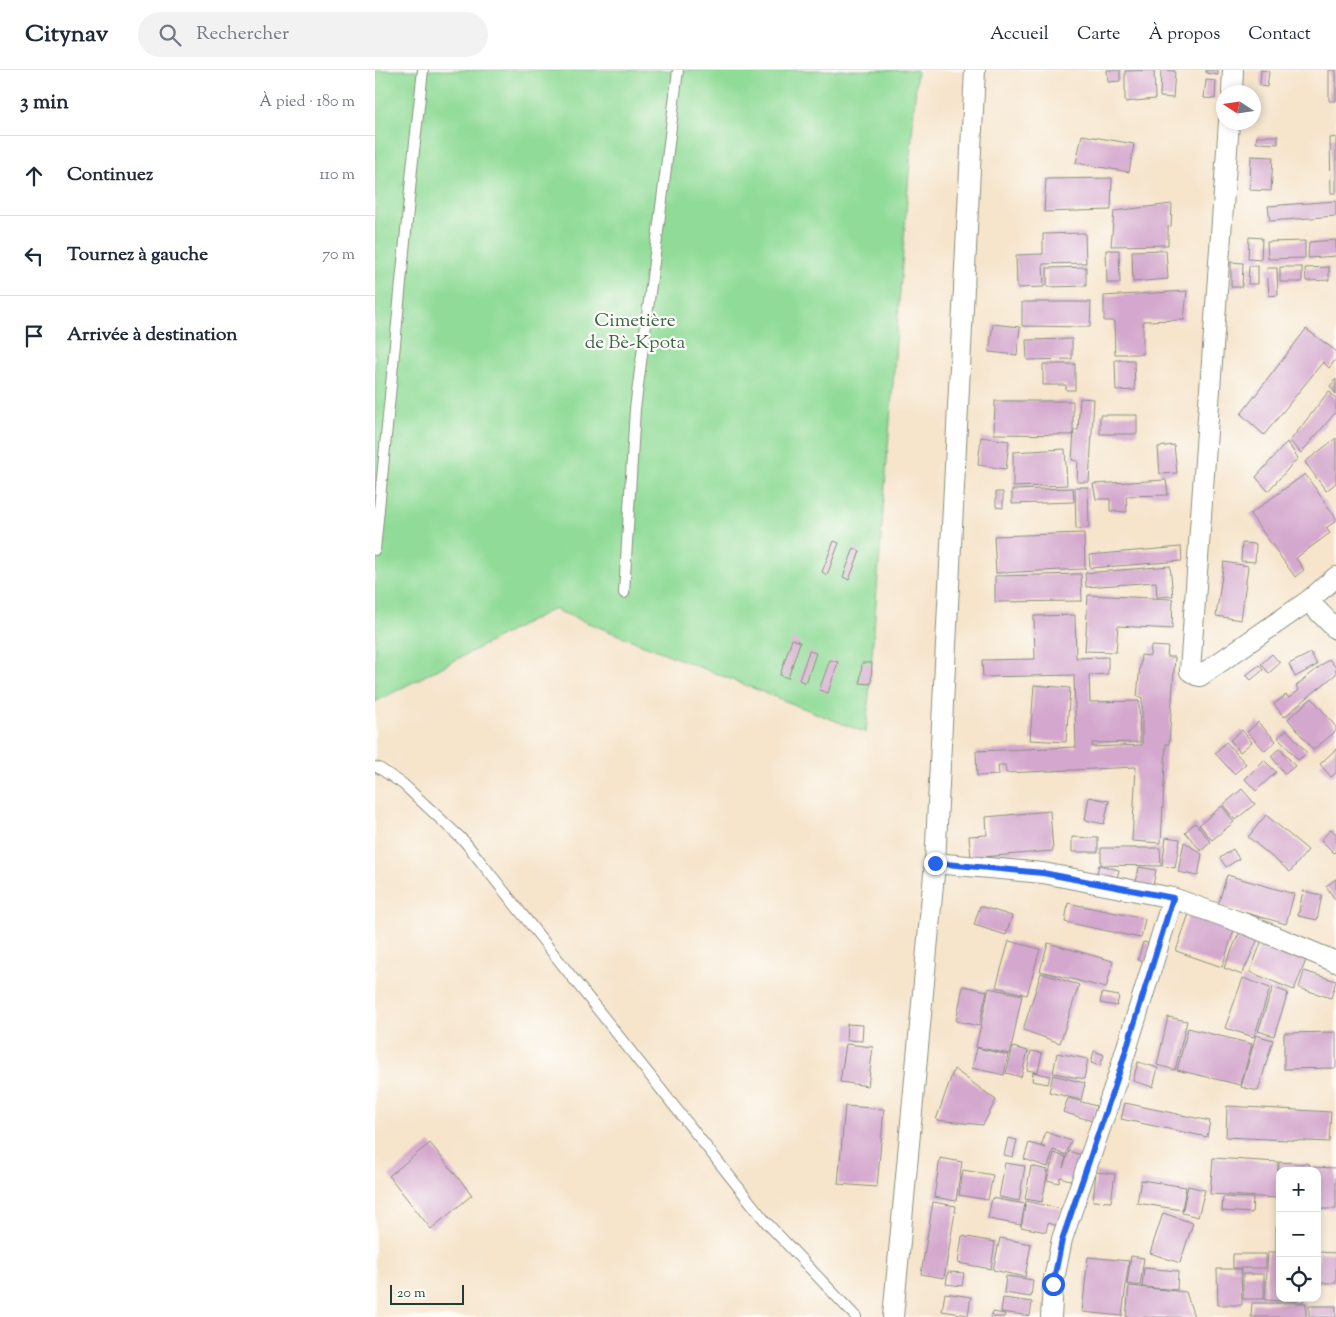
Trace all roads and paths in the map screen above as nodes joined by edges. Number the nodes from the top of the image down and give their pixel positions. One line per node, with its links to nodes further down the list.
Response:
1 (423, 70): 7 (lane)
2 (678, 70): 9 (lane)
3 (975, 70): 13 (street)
4 (1233, 70): 5 (street)
5 (1232, 85)
6 (1228, 130): 10 (street)
7 (375, 550)
8 (1336, 577): 10 (street)
9 (625, 592)
10 (1308, 601): 11 (street)
11 (1336, 629)
12 (375, 767): 16 (lane)
13 (935, 863): 14 (street); 17 (street)
14 (1173, 898): 15 (street); 18 (street)
15 (1336, 962)
16 (856, 1317)
17 (893, 1317)
18 (1051, 1317)

